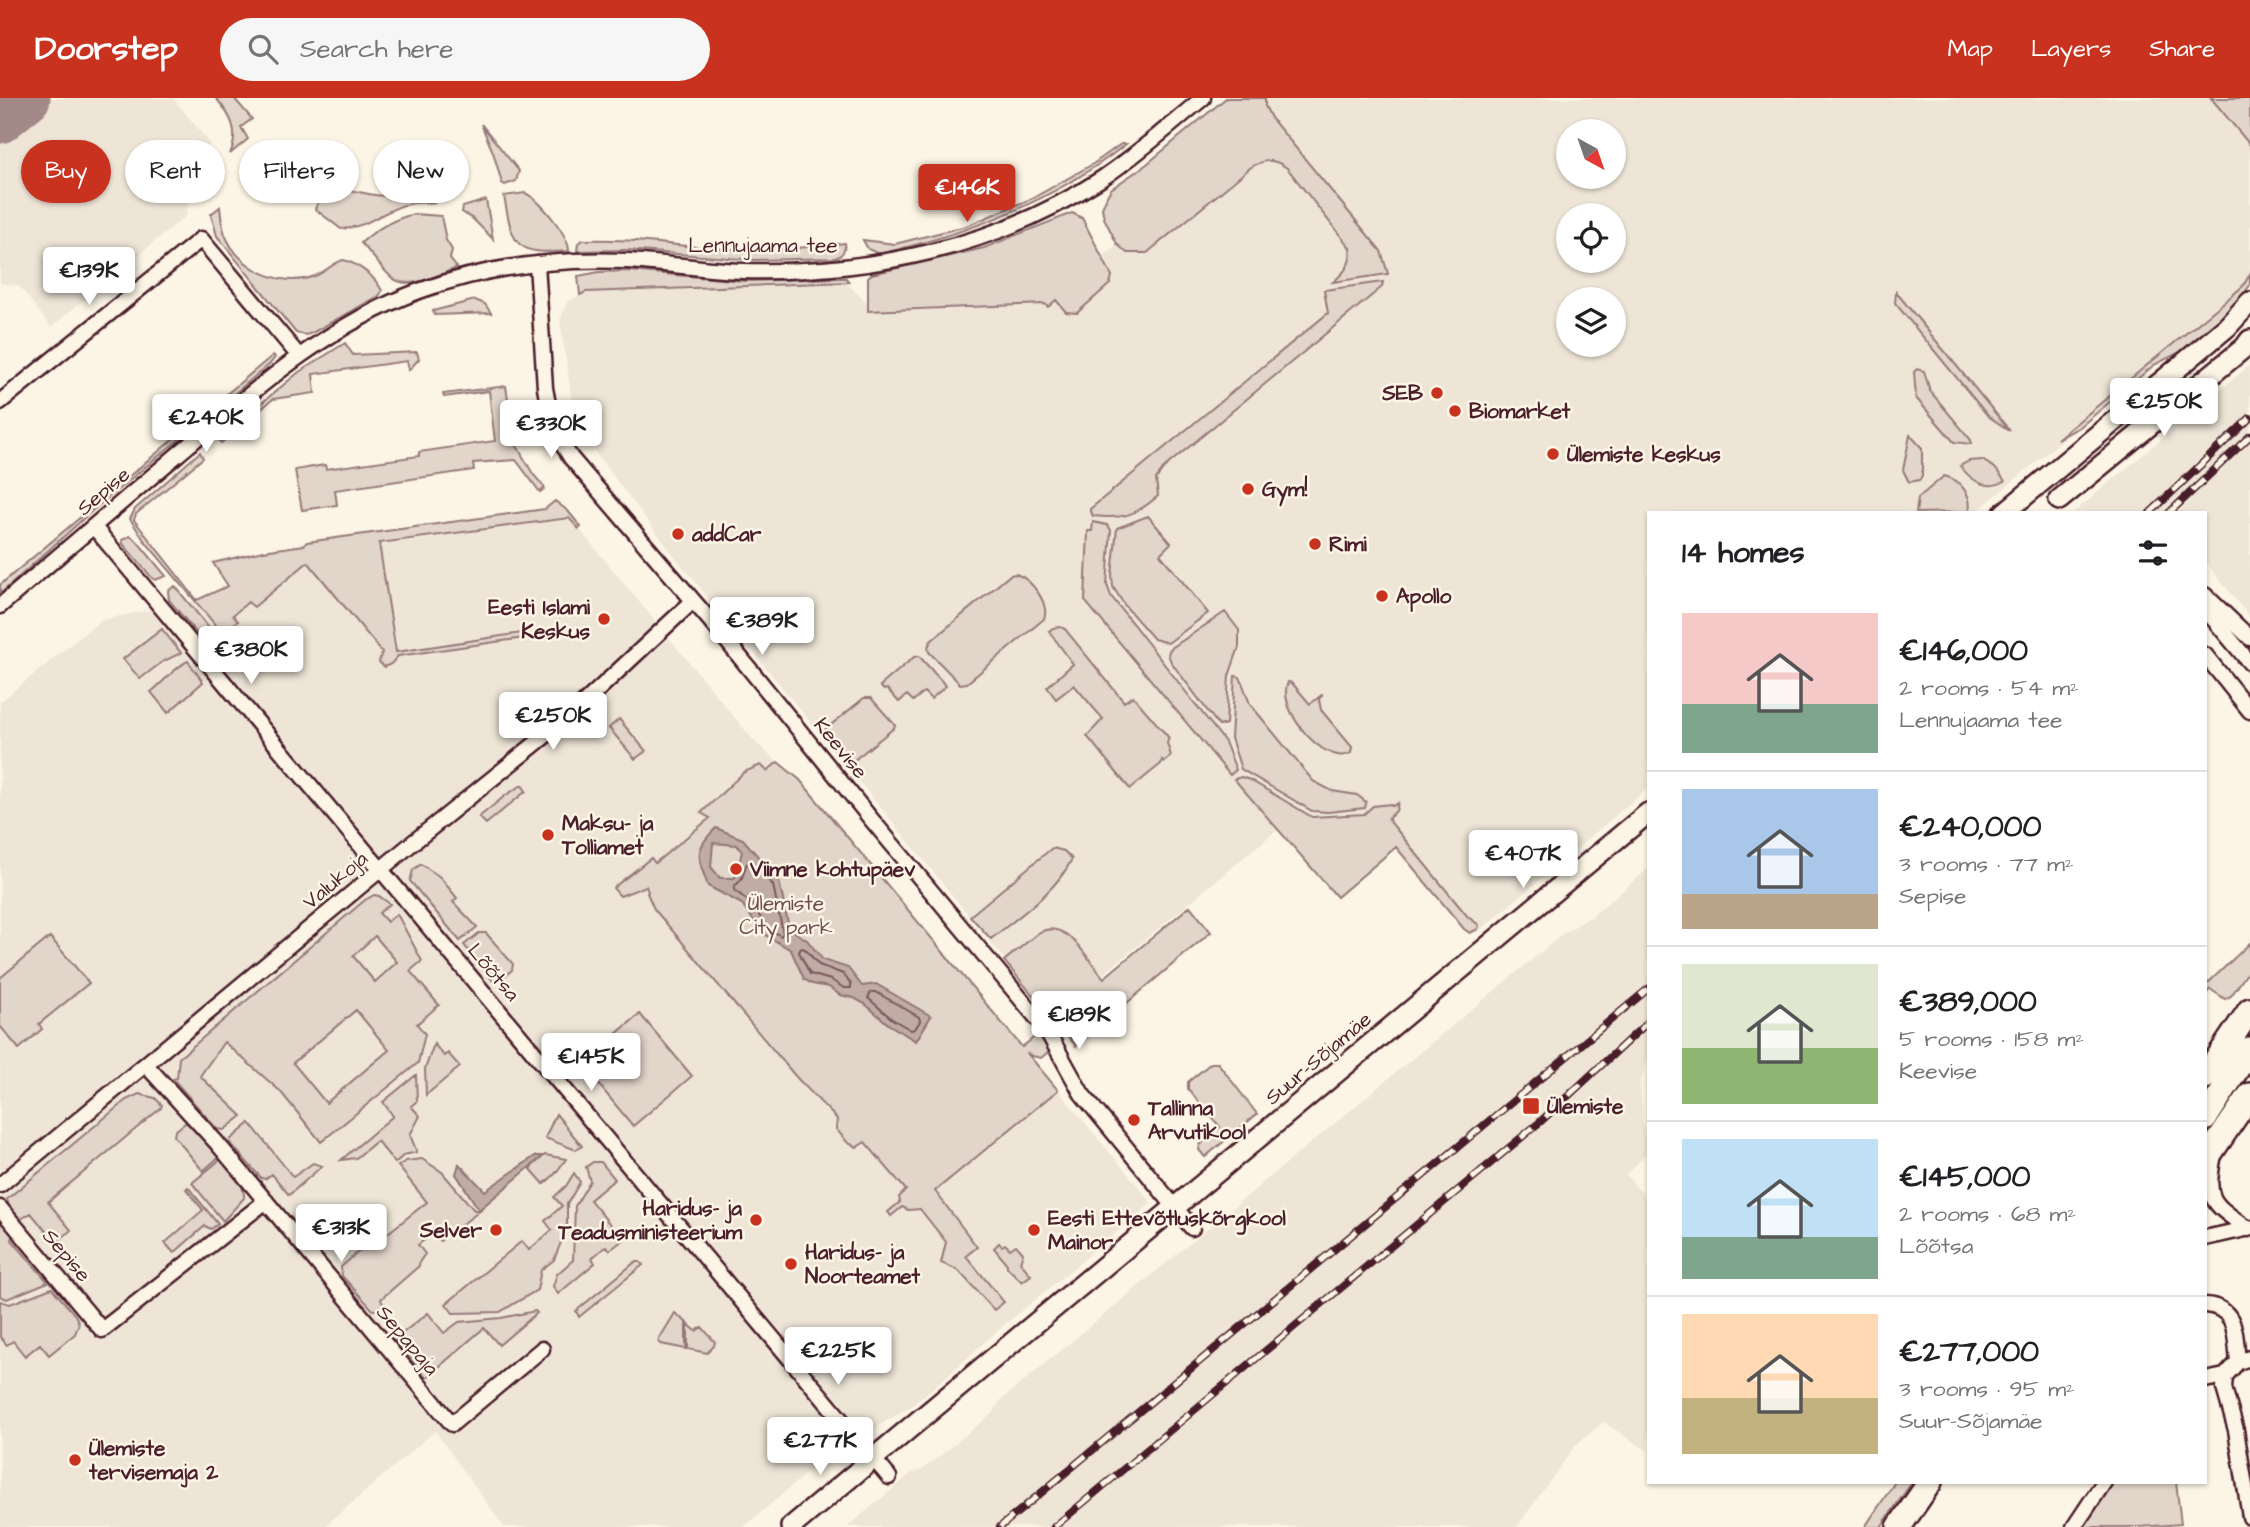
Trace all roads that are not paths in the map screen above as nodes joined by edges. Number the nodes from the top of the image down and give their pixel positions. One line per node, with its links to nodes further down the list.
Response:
1 (1203, 98): 2 (street, Lennujaama tee)
2 (537, 264): 5 (street, Lennujaama tee); 11 (street, Keevise)
3 (2250, 302): 8 (main road)
4 (2248, 344): 7 (main road)
5 (298, 355): 6 (street); 9 (street, Sepise)
6 (0, 402)
7 (2059, 500)
8 (2006, 511)
9 (94, 527): 12 (street, Sepise); 19 (street, Lõõtsa)
10 (2207, 597): 14 (street)
11 (693, 601): 19 (street, Valukoja); 30 (street, Keevise)
12 (0, 606)
13 (2207, 608): 16 (street)
14 (2250, 638)
15 (2207, 658): 17 (street)
16 (2250, 663)
17 (2250, 712)
18 (1647, 814): 30 (main road, Suur-Sõjamäe)
19 (382, 869): 22 (street, Valukoja); 39 (street, Lõõtsa)
20 (2250, 1010): 23 (highway)
21 (2250, 1049): 25 (highway)
22 (146, 1065): 27 (street, Valukoja); 28 (street, Sepapaja)
23 (2207, 1074)
24 (2250, 1095): 26 (highway)
25 (2207, 1116)
26 (2210, 1153): 32 (street)
27 (0, 1185)
28 (266, 1201): 29 (street, Sepise); 35 (street, Sepapaja)
29 (0, 1208)
30 (1174, 1208): 31 (street, Keevise); 39 (main road, Suur-Sõjamäe)
31 (1192, 1228)
32 (2249, 1229): 33 (street)
33 (2207, 1238)
34 (2207, 1306): 36 (street)
35 (542, 1349)
36 (2244, 1360): 37 (street)
37 (2225, 1376): 38 (street); 43 (street)
38 (2207, 1380)
39 (874, 1458): 40 (street, Lõõtsa); 44 (main road, Suur-Sõjamäe)
40 (889, 1477)
41 (1928, 1484): 45 (highway)
42 (2103, 1484): 46 (street)
43 (2250, 1517)
44 (791, 1527)
45 (1899, 1527)
46 (2074, 1527)

